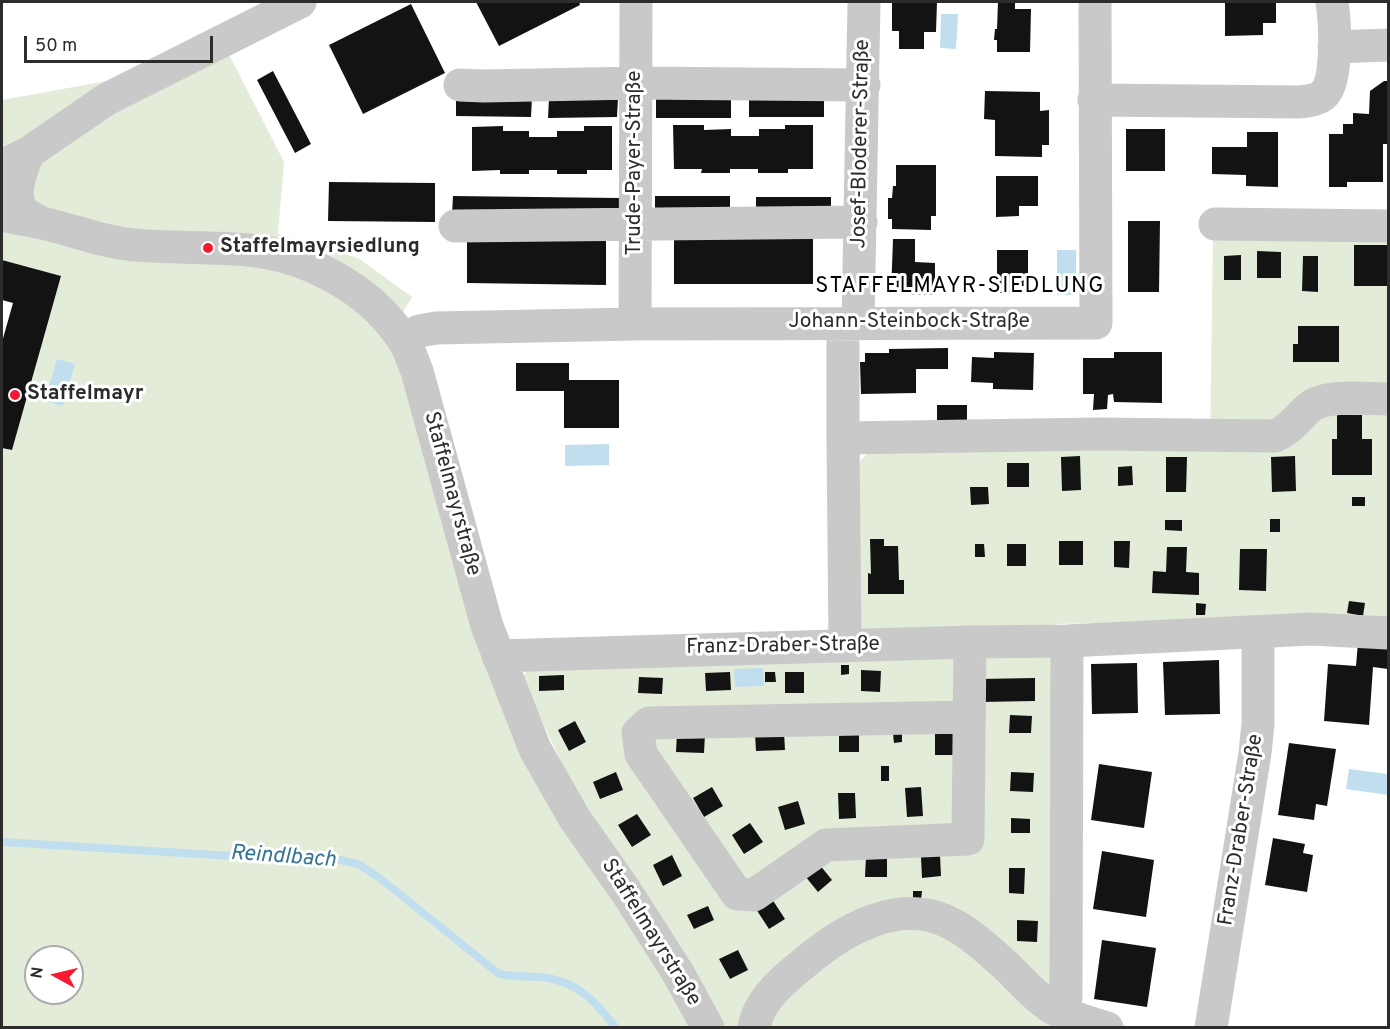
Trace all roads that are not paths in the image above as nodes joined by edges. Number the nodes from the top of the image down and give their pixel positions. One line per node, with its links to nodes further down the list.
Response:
1 (300, 2): 12 (street)
2 (636, 2): 8 (street, Trude-Payer-Straße)
3 (864, 2): 10 (street, Josef-Bloderer-Straße)
4 (1095, 2): 11 (street, Johann-Steinbock-Straße)
5 (1332, 2): 7 (street)
6 (1389, 45): 7 (street)
7 (1334, 47): 11 (street)
8 (637, 83): 9 (street); 10 (street); 16 (street, Trude-Payer-Straße)
9 (460, 85)
10 (864, 85): 14 (street, Josef-Bloderer-Straße)
11 (1094, 100): 21 (street, Johann-Steinbock-Straße)
12 (15, 160): 15 (street)
13 (2, 215): 15 (street, Staffelmayrstraße)
14 (861, 222): 16 (street); 21 (street, Josef-Bloderer-Straße)
15 (42, 223): 22 (street, Staffelmayrstraße)
16 (636, 224): 18 (street); 20 (street, Trude-Payer-Straße)
17 (1215, 224): 19 (street)
18 (455, 226)
19 (1389, 226)
20 (634, 324): 21 (street, Johann-Steinbock-Straße); 22 (street, Johann-Steinbock-Straße)
21 (850, 324): 24 (street, Josef-Bloderer-Straße)
22 (404, 339): 30 (street, Staffelmayrstraße)
23 (1389, 399): 24 (street)
24 (843, 438): 29 (street, Josef-Bloderer-Straße)
25 (1258, 632): 26 (street, Franz-Draber-Straße); 27 (street, Franz-Draber-Straße); 36 (street, Franz-Draber-Straße)
26 (1389, 633)
27 (1067, 641): 28 (street, Franz-Draber-Straße); 32 (street)
28 (970, 642): 29 (street, Franz-Draber-Straße); 31 (street)
29 (845, 646): 30 (street, Franz-Draber-Straße)
30 (498, 656): 33 (street, Staffelmayrstraße)
31 (968, 717): 31 (street)
32 (1066, 998)
33 (708, 1028)
34 (754, 1028): 35 (street)
35 (1107, 1028)
36 (1211, 1028)

